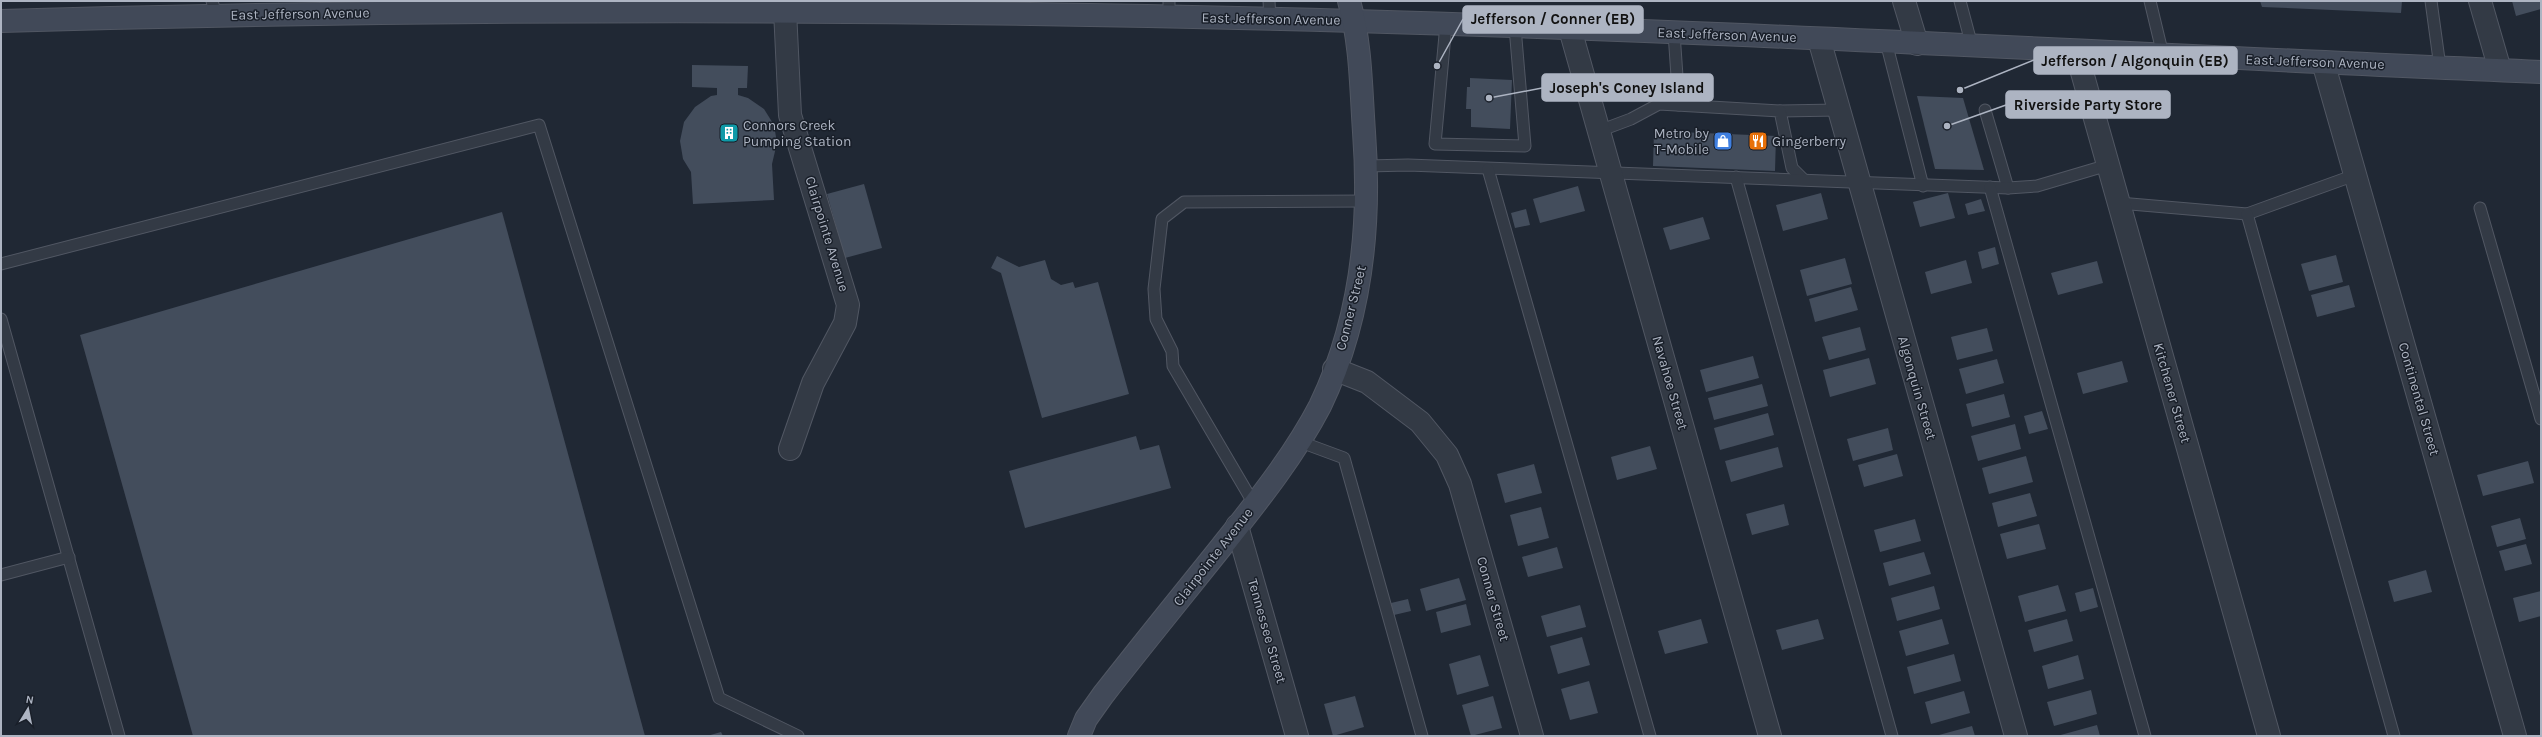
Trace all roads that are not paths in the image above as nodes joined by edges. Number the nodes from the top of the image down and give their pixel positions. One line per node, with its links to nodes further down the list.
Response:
1 (1904, 1): 18 (street)
2 (1960, 1): 19 (lane)
3 (2150, 1): 21 (lane)
4 (2431, 1): 23 (lane)
5 (2480, 1): 24 (street)
6 (214, 8): 8 (main road, East Jefferson Avenue); 11 (main road, East Jefferson Avenue)
7 (1169, 9): 8 (main road, East Jefferson Avenue); 9 (main road, East Jefferson Avenue)
8 (785, 10): 51 (street, Clairpointe Avenue)
9 (1270, 10): 10 (main road, East Jefferson Avenue)
10 (1352, 11): 12 (main road, East Jefferson Avenue); 32 (main road, Conner Street)
11 (1, 21)
12 (1446, 24): 13 (main road, East Jefferson Avenue); 13 (lane)
13 (1515, 27): 14 (main road, East Jefferson Avenue)
14 (1570, 29): 15 (main road, East Jefferson Avenue); 30 (street, Navahoe Street)
15 (1674, 33): 16 (main road, East Jefferson Avenue); 26 (lane)
16 (1819, 39): 17 (main road, East Jefferson Avenue); 27 (street, Algonquin Street)
17 (1886, 42): 18 (main road, East Jefferson Avenue); 39 (lane)
18 (1917, 44): 19 (main road, East Jefferson Avenue)
19 (1972, 46): 20 (main road, East Jefferson Avenue)
20 (2076, 51): 21 (main road, East Jefferson Avenue); 31 (street, Kitchener Street)
21 (2163, 55): 22 (main road, East Jefferson Avenue)
22 (2323, 62): 23 (main road, East Jefferson Avenue); 35 (street, Continental Street)
23 (2440, 67): 24 (main road, East Jefferson Avenue)
24 (2500, 70): 25 (main road, East Jefferson Avenue)
25 (2541, 72)
26 (1679, 105): 29 (lane); 30 (lane)
27 (1838, 110): 29 (lane); 38 (street, Algonquin Street)
28 (1985, 110): 41 (lane)
29 (1780, 111): 37 (lane)
30 (1599, 131): 34 (street, Navahoe Street)
31 (2108, 164): 41 (lane); 43 (street, Kitchener Street)
32 (1366, 166): 33 (lane); 42 (main road, Conner Street)
33 (1488, 170): 34 (lane); 62 (lane)
34 (1610, 173): 36 (lane); 63 (street, Navahoe Street)
35 (2355, 175): 45 (lane); 69 (street, Continental Street)
36 (1736, 177): 37 (lane); 64 (lane)
37 (1803, 179): 38 (lane)
38 (1859, 181): 39 (lane); 65 (street, Algonquin Street)
39 (1923, 186): 40 (lane)
40 (1990, 187): 41 (lane); 66 (lane)
41 (2008, 188)
42 (1366, 201): 48 (main road, Conner Street); 52 (lane)
43 (2119, 203): 45 (lane); 67 (street, Kitchener Street)
44 (2480, 208): 49 (lane)
45 (2247, 214): 68 (lane)
46 (1, 264): 57 (lane)
47 (1, 319): 54 (lane)
48 (1334, 369): 50 (main road, Clairpointe Avenue); 61 (street, Conner Street)
49 (2541, 419)
50 (1298, 441): 52 (main road, Clairpointe Avenue); 60 (lane)
51 (790, 449)
52 (1254, 504): 53 (main road, Clairpointe Avenue)
53 (1237, 526): 58 (main road, Clairpointe Avenue); 59 (street, Tennessee Street)
54 (69, 557): 55 (lane); 56 (lane)
55 (1, 575)
56 (119, 736)
57 (798, 736)
58 (1079, 736)
59 (1297, 736)
60 (1422, 736)
61 (1532, 736)
62 (1650, 736)
63 (1770, 736)
64 (1892, 736)
65 (2016, 736)
66 (2145, 736)
67 (2269, 736)
68 (2394, 736)
69 (2515, 736)

